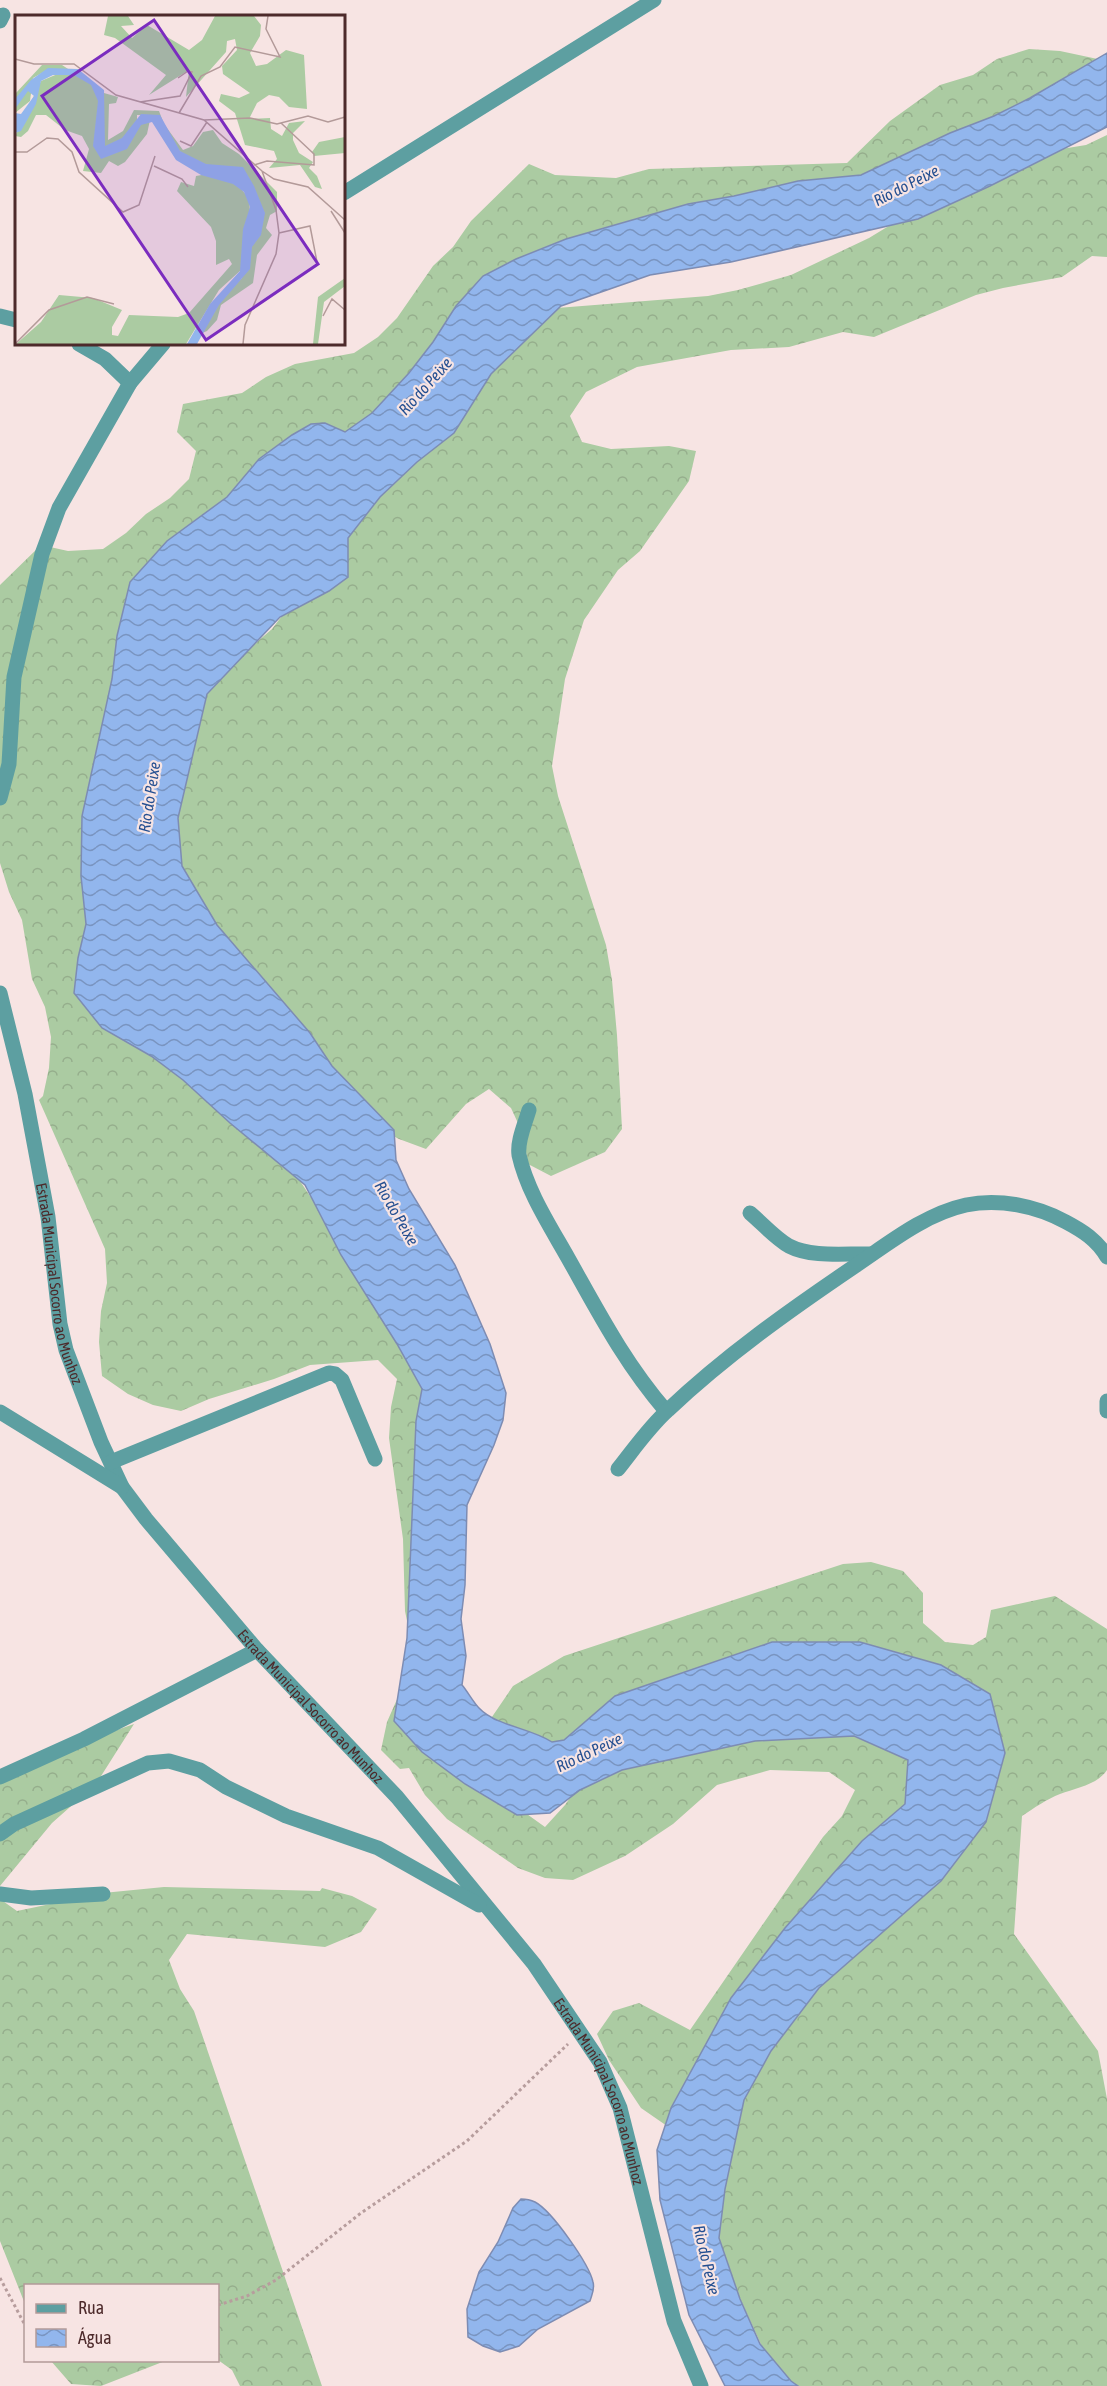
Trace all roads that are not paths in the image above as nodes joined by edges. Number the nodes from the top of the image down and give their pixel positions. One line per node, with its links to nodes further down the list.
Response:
1 (654, 0): 2 (street)
2 (345, 192)
3 (0, 316): 4 (street)
4 (15, 320)
5 (82, 345): 7 (street)
6 (162, 345): 7 (street)
7 (130, 382): 8 (street)
8 (0, 798)
9 (0, 993): 19 (street, Estrada Municipal Socorro ao Munhoz)
10 (529, 1110): 15 (street)
11 (750, 1213): 12 (street)
12 (872, 1254): 13 (street); 15 (street)
13 (1107, 1257)
14 (1107, 1401): 16 (street)
15 (666, 1411): 20 (street)
16 (1107, 1411)
17 (0, 1412): 21 (street)
18 (375, 1460): 19 (street)
19 (111, 1462): 21 (street, Estrada Municipal Socorro ao Munhoz)
20 (618, 1468)
21 (122, 1487): 22 (street, Estrada Municipal Socorro ao Munhoz)
22 (257, 1650): 23 (street); 27 (street, Estrada Municipal Socorro ao Munhoz)
23 (0, 1777)
24 (0, 1834): 27 (street)
25 (0, 1894): 26 (street)
26 (103, 1894)
27 (487, 1909): 28 (street, Estrada Municipal Socorro ao Munhoz)
28 (701, 2386)

